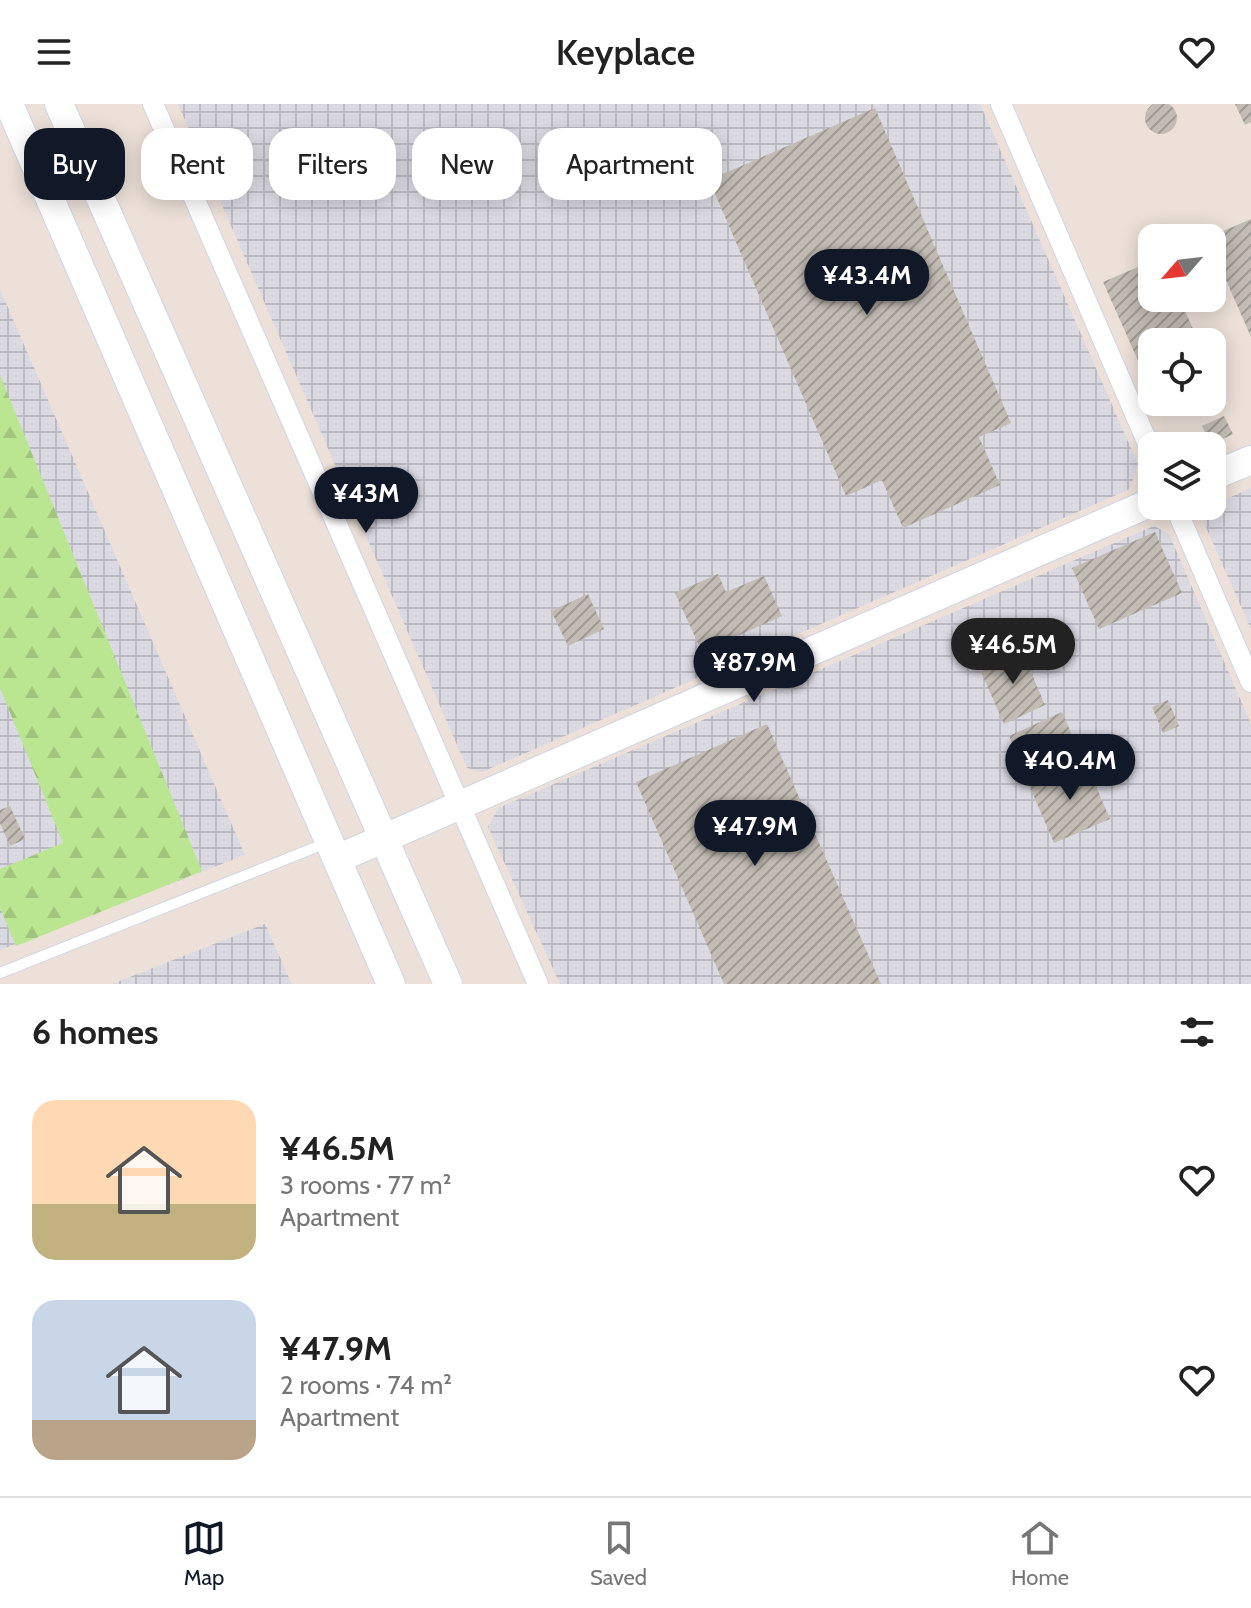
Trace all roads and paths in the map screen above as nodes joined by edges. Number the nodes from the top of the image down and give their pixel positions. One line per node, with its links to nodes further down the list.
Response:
1 (9, 104): 13 (street)
2 (59, 104): 12 (street)
3 (153, 104): 11 (street)
4 (1001, 104): 5 (street)
5 (1143, 432)
6 (1251, 460): 7 (street)
7 (1226, 470)
8 (1138, 508): 11 (street)
9 (1181, 520): 10 (street)
10 (1251, 682)
11 (459, 804): 12 (street); 17 (street)
12 (385, 838): 13 (street); 16 (street)
13 (333, 850): 14 (lane); 15 (street)
14 (0, 973)
15 (391, 984)
16 (448, 984)
17 (538, 984)

